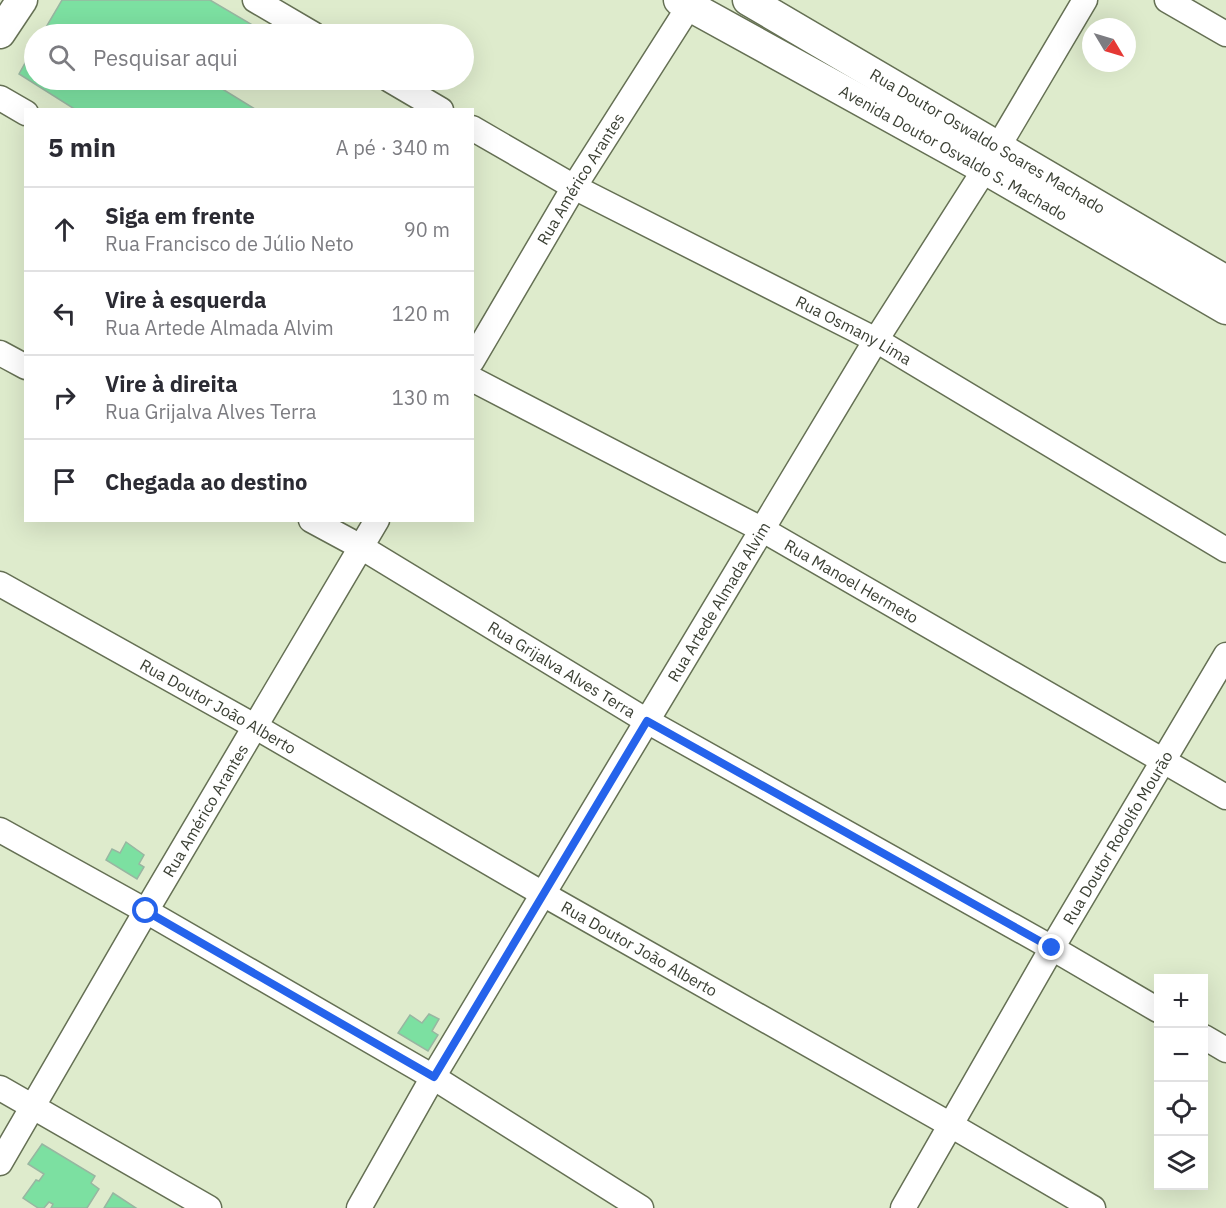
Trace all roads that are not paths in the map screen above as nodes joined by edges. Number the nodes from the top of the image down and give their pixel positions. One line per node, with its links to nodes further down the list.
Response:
1 (22, 0): 8 (street)
2 (255, 0): 7 (street)
3 (748, 0): 15 (street, Rua Doutor Oswaldo Soares Machado)
4 (1085, 0): 15 (street, Rua Artede Almada Alvim)
5 (1167, 0): 9 (street)
6 (687, 2): 15 (street, Avenida Doutor Osvaldo S. Machado); 16 (street, Rua Américo Arantes)
7 (296, 24)
8 (0, 33)
9 (1226, 34)
10 (407, 90): 12 (street)
11 (0, 98): 13 (street)
12 (438, 108)
13 (24, 112)
14 (474, 129): 16 (street, Rua Osmany Lima)
15 (991, 158): 17 (street, Rua Doutor Oswaldo Soares Machado); 18 (street, Avenida Doutor Osvaldo S. Machado); 19 (street, Rua Artede Almada Alvim)
16 (574, 187): 19 (street, Rua Osmany Lima); 21 (street, Rua Américo Arantes)
17 (1226, 281)
18 (1226, 309)
19 (876, 340): 26 (street, Rua Artede Almada Alvim); 28 (street, Rua Osmany Lima)
20 (0, 353): 22 (street)
21 (474, 358)
22 (24, 366)
23 (474, 380): 26 (street, Rua Manoel Hermeto)
24 (315, 522): 27 (street, Rua Grijalva Alves Terra)
25 (376, 522): 27 (street, Rua Américo Arantes)
26 (763, 530): 31 (street, Rua Artede Almada Alvim); 33 (street, Rua Manoel Hermeto)
27 (361, 547): 31 (street, Rua Grijalva Alves Terra); 32 (street, Rua Américo Arantes)
28 (1226, 550)
29 (0, 584): 32 (street, Rua Doutor João Alberto)
30 (1226, 655): 33 (street, Rua Doutor Rodolfo Mourão)
31 (647, 721): 36 (street, Rua Artede Almada Alvim); 38 (street, Rua Grijalva Alves Terra)
32 (256, 727): 36 (street, Rua Doutor João Alberto); 37 (street, Rua Américo Arantes)
33 (1163, 761): 34 (street, Rua Manoel Hermeto); 38 (street, Rua Doutor Rodolfo Mourão)
34 (1226, 797)
35 (0, 830): 37 (street)
36 (543, 894): 42 (street, Rua Artede Almada Alvim); 45 (street, Rua Doutor João Alberto)
37 (146, 911): 42 (street); 44 (street, Rua Américo Arantes)
38 (1052, 948): 39 (street, Rua Grijalva Alves Terra); 45 (street, Rua Doutor Rodolfo Mourão)
39 (1154, 1008)
40 (1208, 1040): 41 (street)
41 (1226, 1050)
42 (434, 1077): 48 (street, Rua Artede Almada Alvim); 49 (street)
43 (0, 1088): 44 (street)
44 (33, 1108): 46 (street, Rua Américo Arantes); 47 (street)
45 (949, 1124): 50 (street, Rua Doutor Rodolfo Mourão); 51 (street, Rua Doutor João Alberto)
46 (0, 1163)
47 (209, 1208)
48 (359, 1208)
49 (641, 1208)
50 (903, 1208)
51 (1093, 1208)

